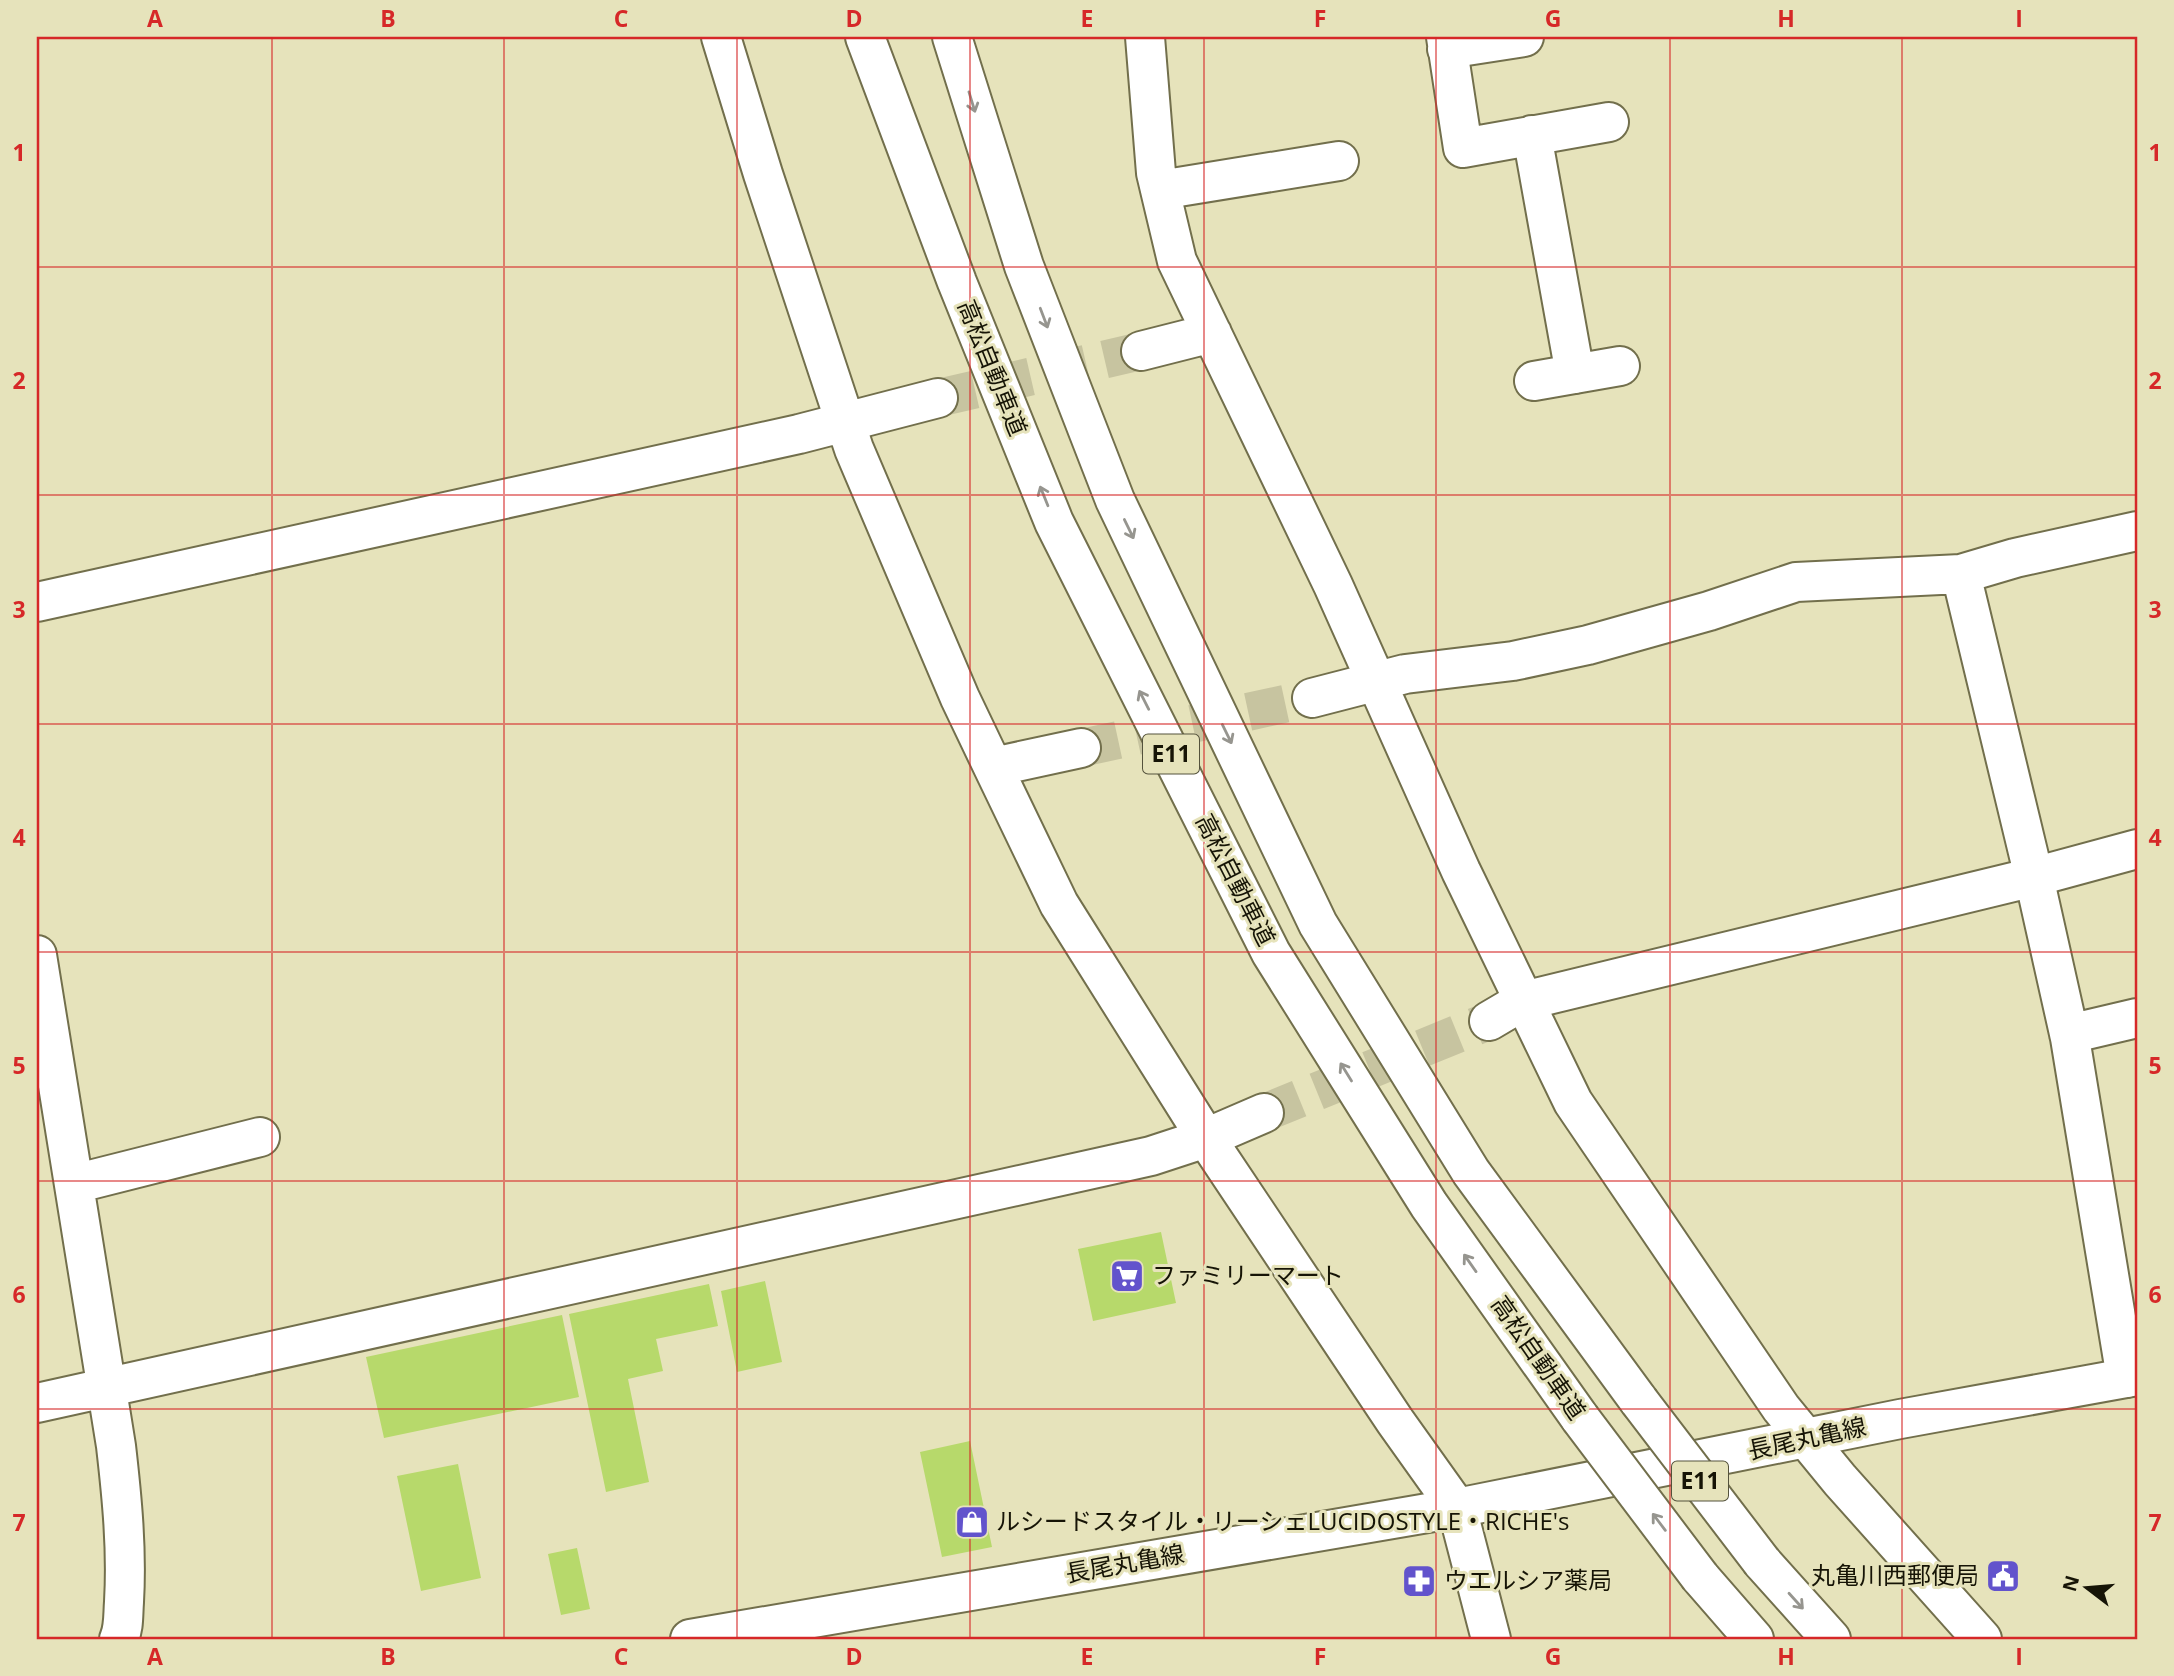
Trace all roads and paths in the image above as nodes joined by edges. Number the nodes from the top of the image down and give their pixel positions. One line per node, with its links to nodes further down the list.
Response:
1 (722, 37): 17 (main road)
2 (865, 37): 44 (main road, 高松自動車道 / E11, one-way to 2, bridge)
3 (952, 37): 45 (main road, E11, one-way to 45, bridge)
4 (1145, 37): 10 (main road)
5 (1524, 37): 6 (main road)
6 (1446, 43): 8 (main road)
7 (1609, 122): 8 (main road)
8 (1532, 135): 14 (main road)
9 (1339, 161): 10 (main road)
10 (1160, 190): 11 (main road)
11 (1212, 333): 12 (main road); 21 (main road)
12 (1141, 351)
13 (1620, 366): 14 (main road)
14 (1575, 374): 15 (main road)
15 (1534, 382)
16 (938, 398): 17 (main road)
17 (845, 423): 20 (main road); 24 (main road)
18 (2137, 531): 19 (main road)
19 (1961, 574): 21 (main road); 26 (main road)
20 (37, 602)
21 (1376, 681): 22 (main road); 28 (main road)
22 (1311, 698)
23 (1081, 748): 24 (main road)
24 (993, 767): 34 (main road)
25 (2137, 849): 26 (main road)
26 (2034, 877): 28 (main road); 31 (main road)
27 (37, 954): 35 (main road)
28 (1523, 1001): 30 (main road); 39 (main road)
29 (2137, 1018): 31 (main road)
30 (1489, 1021)
31 (2068, 1034): 36 (main road)
32 (1264, 1113): 34 (main road)
33 (260, 1137): 35 (main road)
34 (1206, 1138): 37 (main road); 40 (main road)
35 (74, 1184): 37 (main road)
36 (2132, 1377): 39 (main road, 長尾丸亀線)
37 (107, 1388): 38 (main road); 41 (main road)
38 (37, 1404)
39 (1808, 1439): 40 (main road, 長尾丸亀線); 46 (main road)
40 (1457, 1507): 42 (main road, 長尾丸亀線); 43 (main road)
41 (119, 1639)
42 (690, 1639)
43 (1491, 1639)
44 (1754, 1639)
45 (1831, 1639)
46 (1982, 1639)

